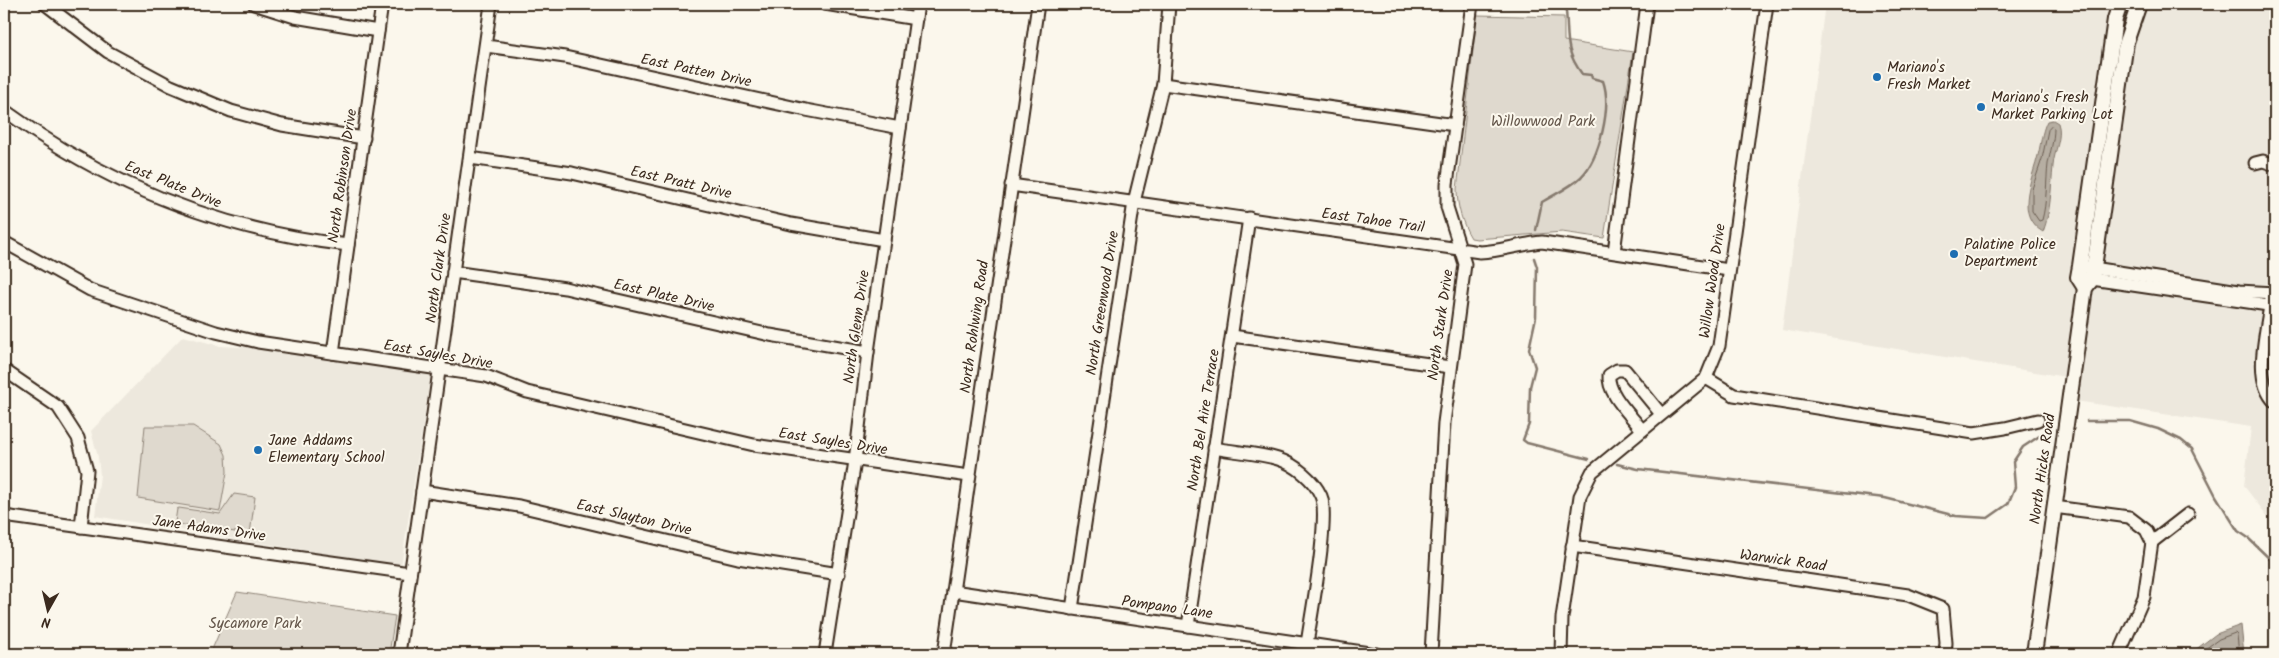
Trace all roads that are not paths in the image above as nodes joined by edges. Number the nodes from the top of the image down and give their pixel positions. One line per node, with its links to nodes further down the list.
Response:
1 (45, 4): 23 (street)
2 (254, 4): 15 (street)
3 (382, 4): 15 (street, North Robinson Drive)
4 (491, 4): 16 (street, North Clark Drive)
5 (825, 4): 14 (street)
6 (918, 4): 14 (street, North Glenn Drive)
7 (1038, 4): 27 (street, North Rohlwing Road)
8 (1169, 4): 18 (street, North Greenwood Drive)
9 (1472, 4): 21 (street, North Stark Drive)
10 (1647, 4): 34 (street)
11 (1767, 4): 35 (street, Willow Wood Drive)
12 (2120, 4): 17 (main road, North Hicks Road)
13 (2139, 4): 19 (main road, North Hicks Road)
14 (916, 19): 22 (street, North Glenn Drive)
15 (378, 31): 23 (street, North Robinson Drive)
16 (486, 46): 22 (street, East Patten Drive); 24 (street, North Clark Drive)
17 (2110, 59): 19 (main road); 37 (main road, North Hicks Road)
18 (1163, 84): 21 (street); 28 (street, North Greenwood Drive)
19 (2119, 91): 37 (main road, North Hicks Road)
20 (4, 110): 32 (street, East Plate Drive)
21 (1455, 125): 33 (street, North Stark Drive)
22 (900, 128): 30 (street, North Glenn Drive)
23 (364, 138): 32 (street, North Robinson Drive)
24 (470, 158): 30 (street, East Pratt Drive); 36 (street, North Clark Drive)
25 (2255, 163): 26 (street)
26 (2275, 165)
27 (1011, 185): 28 (street, East Tahoe Trail); 52 (street, North Rohlwing Road)
28 (1134, 202): 29 (street, East Tahoe Trail); 63 (street, North Greenwood Drive)
29 (1249, 218): 33 (street, East Tahoe Trail); 39 (street, North Bel Aire Terrace)
30 (884, 240): 40 (street, North Glenn Drive)
31 (4, 242): 41 (street, East Sayles Drive)
32 (348, 245): 41 (street, North Robinson Drive)
33 (1460, 249): 34 (street, East Tahoe Trail); 42 (street, North Stark Drive)
34 (1614, 252): 35 (street, East Tahoe Trail)
35 (1729, 270): 45 (street, Willow Wood Drive)
36 (453, 272): 40 (street, East Plate Drive); 43 (street, North Clark Drive)
37 (2086, 276): 38 (street); 54 (main road, North Hicks Road)
38 (2273, 299): 46 (street)
39 (1232, 336): 42 (street); 50 (street, North Bel Aire Terrace)
40 (868, 352): 51 (street, North Glenn Drive)
41 (333, 353): 43 (street, East Sayles Drive)
42 (1450, 367): 70 (street, North Stark Drive)
43 (440, 369): 51 (street, East Sayles Drive); 53 (street, North Clark Drive)
44 (4, 370): 57 (street)
45 (1706, 378): 47 (street, Willow Wood Drive); 48 (street)
46 (2275, 402)
47 (1661, 414): 49 (street, Willow Wood Drive); 49 (street)
48 (2038, 420)
49 (1642, 430): 59 (street, Willow Wood Drive)
50 (1214, 448): 64 (street, North Bel Aire Terrace); 65 (street)
51 (855, 461): 52 (street, East Sayles Drive); 61 (street, North Glenn Drive)
52 (969, 476): 62 (street, North Rohlwing Road)
53 (422, 491): 60 (street, North Clark Drive); 61 (street, East Slayton Drive)
54 (2054, 507): 58 (street); 73 (main road, North Hicks Road)
55 (2188, 514): 58 (street)
56 (4, 516): 57 (street, Jane Adams Drive)
57 (82, 527): 60 (street, Jane Adams Drive)
58 (2152, 542): 74 (street)
59 (1572, 546): 71 (street, Willow Wood Drive); 72 (street, Warwick Road)
60 (410, 573): 66 (street, North Clark Drive)
61 (839, 574): 67 (street, North Glenn Drive)
62 (953, 591): 63 (street, Pompano Lane); 68 (street, North Rohlwing Road)
63 (1072, 609): 64 (street, Pompano Lane)
64 (1188, 626): 65 (street, Pompano Lane)
65 (1307, 644): 69 (street, Pompano Lane)
66 (399, 654)
67 (825, 654)
68 (944, 654)
69 (1376, 654)
70 (1431, 654)
71 (1561, 654)
72 (1945, 654)
73 (2034, 654)
74 (2119, 654)

